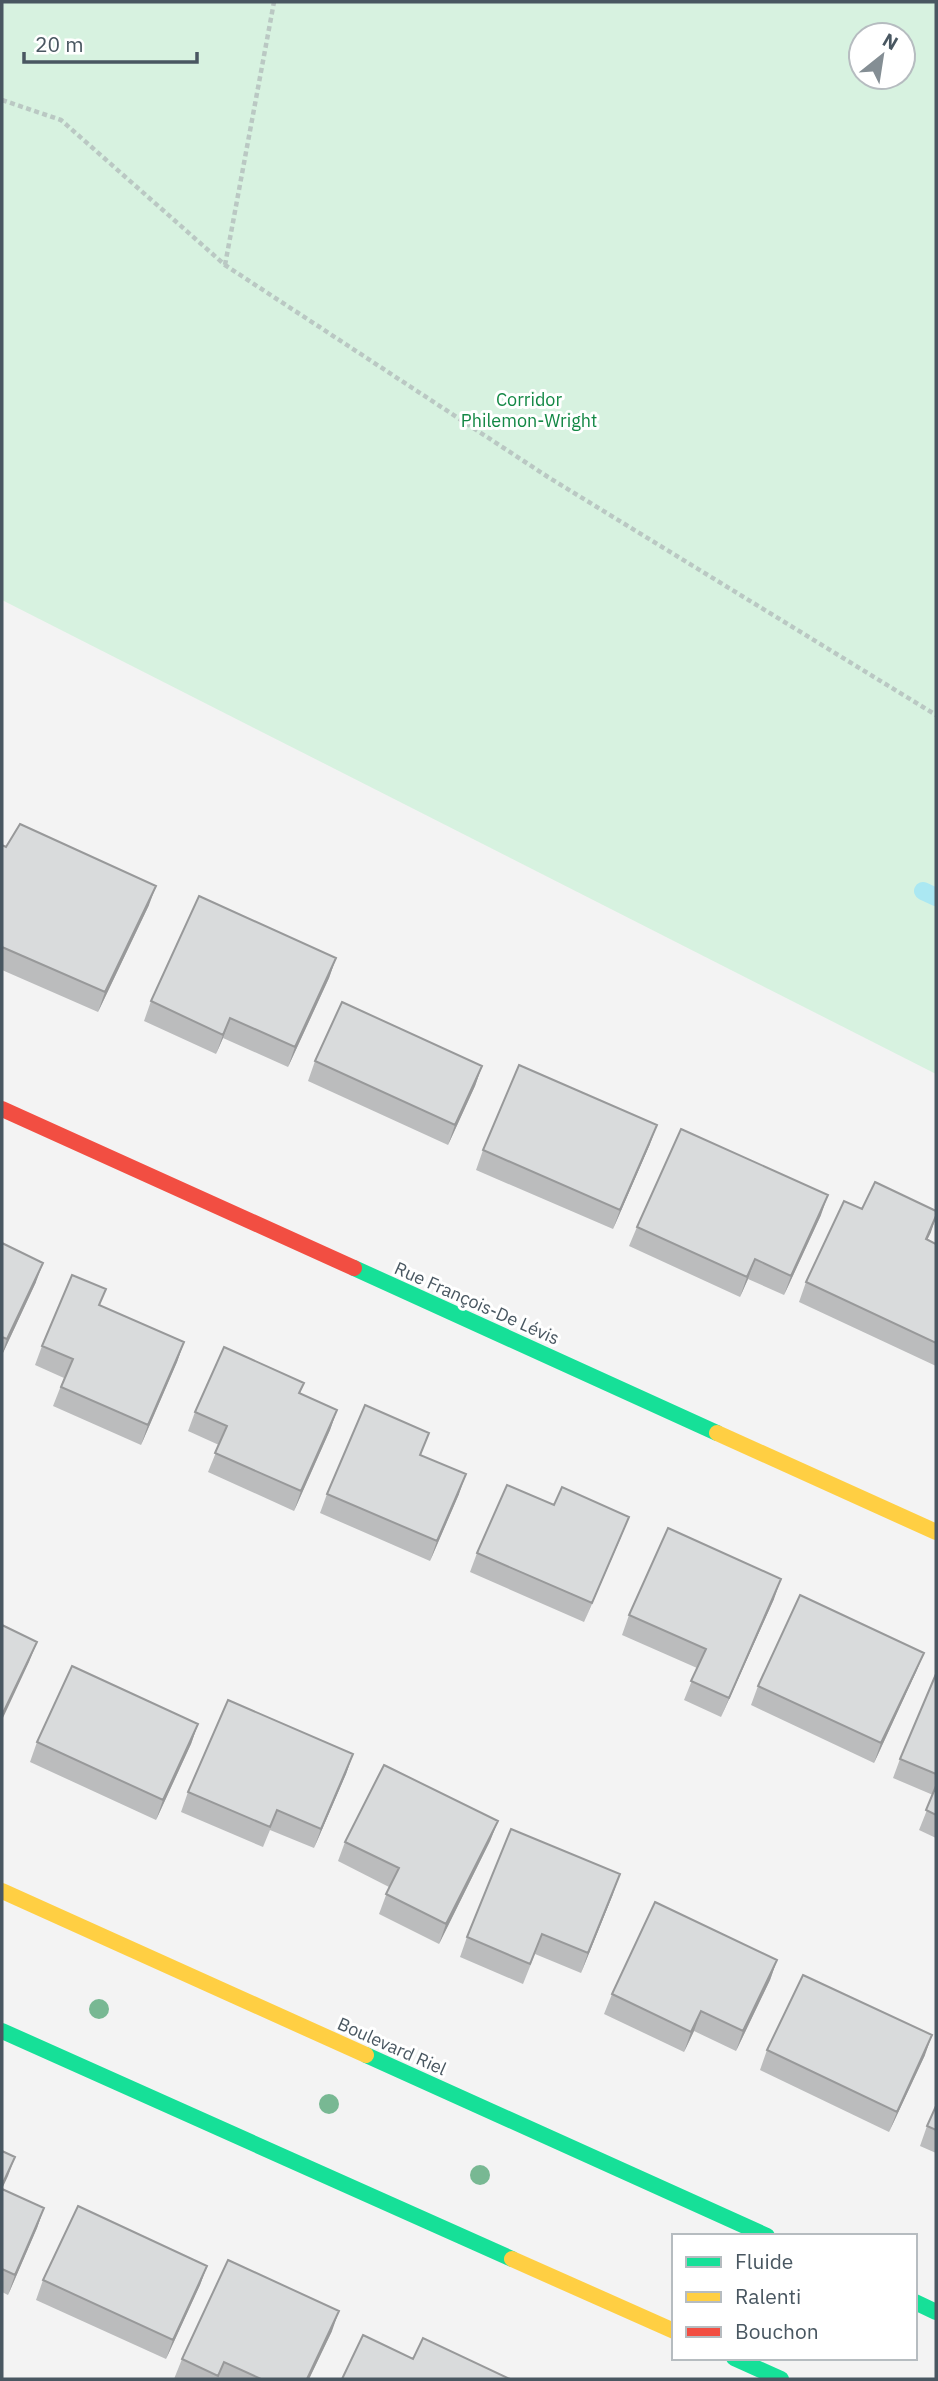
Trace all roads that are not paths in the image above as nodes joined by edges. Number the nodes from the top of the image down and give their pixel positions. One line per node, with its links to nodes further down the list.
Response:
1 (2, 1109): 2 (street, Rue François-De Lévis)
2 (936, 1532)
3 (2, 1891): 5 (street, Boulevard Riel)
4 (2, 2031): 8 (street)
5 (763, 2234)
6 (917, 2303): 7 (street)
7 (936, 2312)
8 (672, 2330)
9 (738, 2360): 10 (street)
10 (781, 2379)

